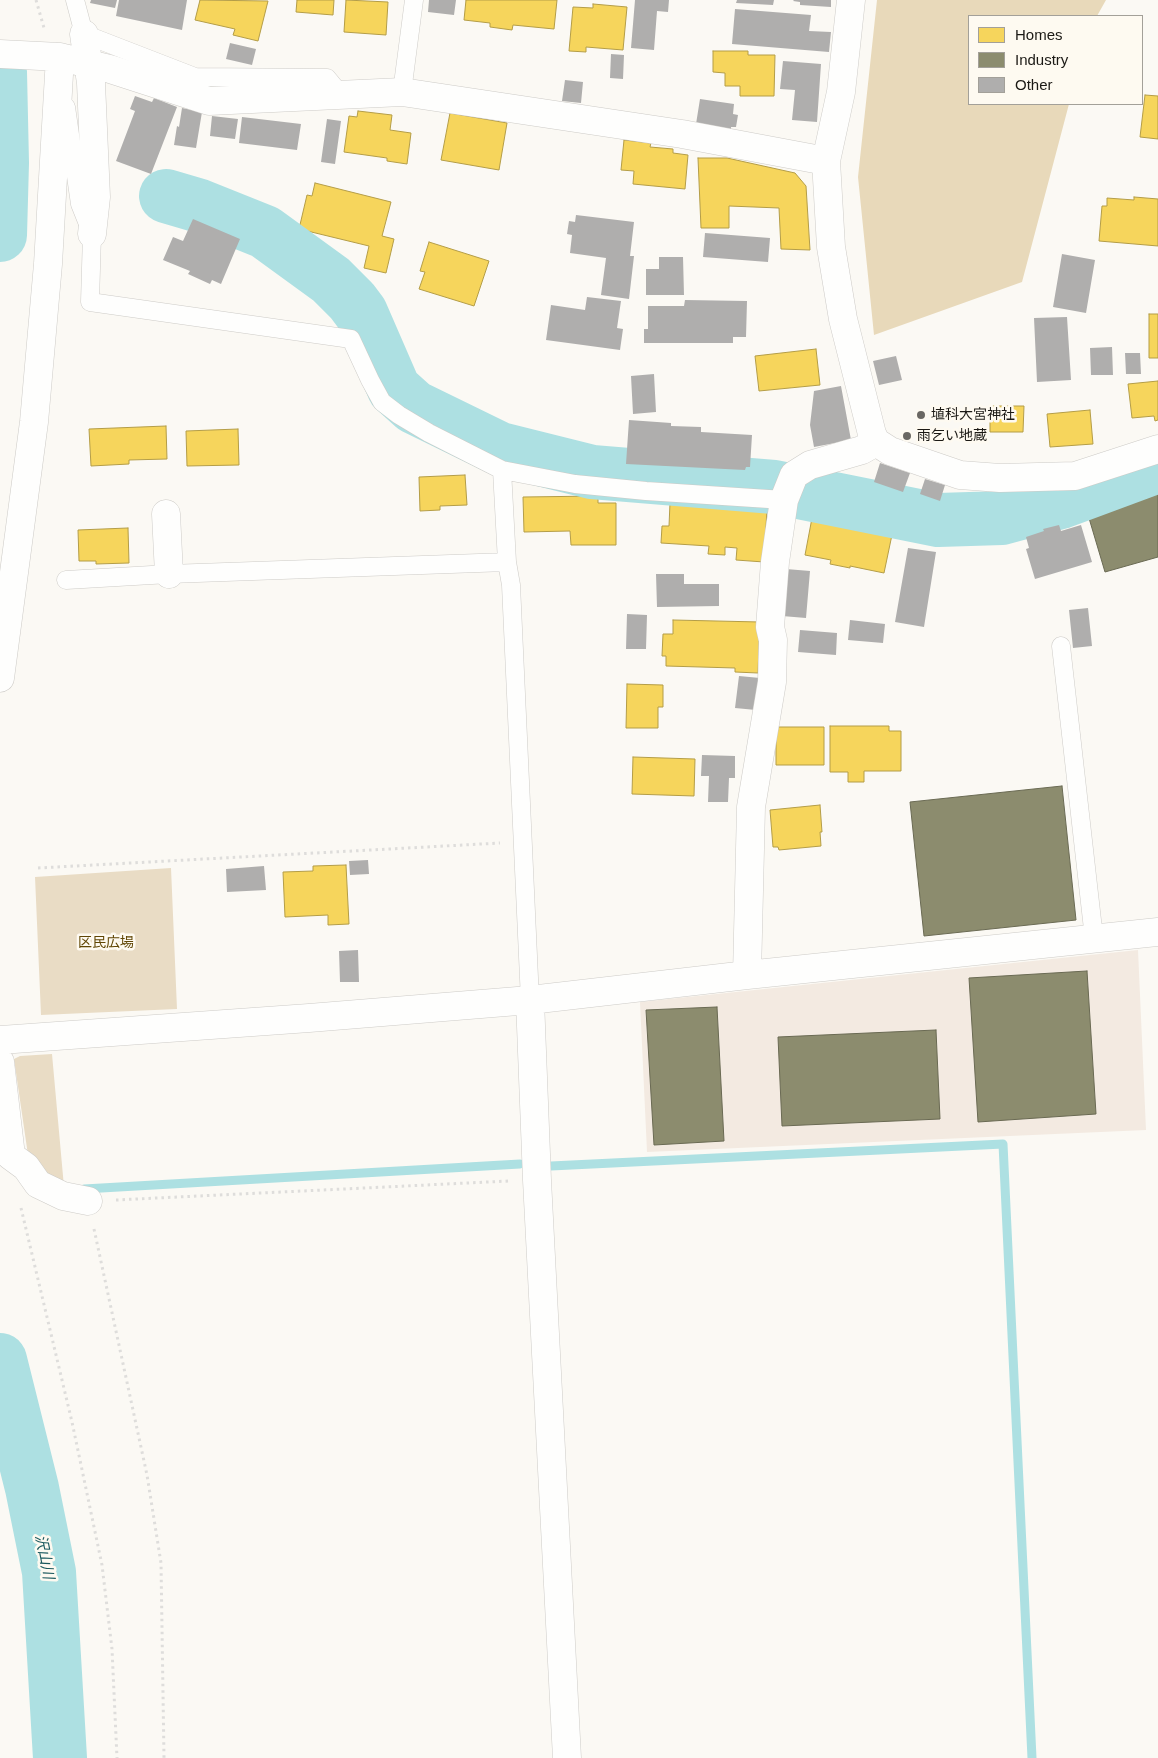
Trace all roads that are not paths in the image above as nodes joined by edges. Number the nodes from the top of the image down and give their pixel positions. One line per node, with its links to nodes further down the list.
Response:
1 (75, 0): 4 (lane)
2 (414, 0): 8 (lane)
3 (851, 0): 10 (street)
4 (84, 34): 7 (street); 9 (lane)
5 (0, 54): 6 (street)
6 (55, 56): 7 (street); 11 (lane); 21 (street)
7 (88, 64): 9 (street); 11 (street)
8 (402, 92): 9 (street); 10 (street)
9 (342, 95)
10 (826, 161): 12 (street)
11 (92, 234): 14 (lane)
12 (876, 442): 13 (street); 15 (street)
13 (1158, 448)
14 (502, 470): 15 (lane); 17 (lane)
15 (784, 500): 24 (street)
16 (166, 514): 18 (street)
17 (507, 562): 18 (lane); 25 (lane)
18 (170, 574): 19 (lane)
19 (66, 580)
20 (1061, 646): 23 (lane)
21 (0, 678)
22 (1158, 932): 23 (street)
23 (1094, 938): 24 (street)
24 (747, 975): 25 (street)
25 (530, 1000): 26 (street); 29 (street)
26 (0, 1040)
27 (0, 1062): 28 (street)
28 (88, 1201)
29 (567, 1758)

